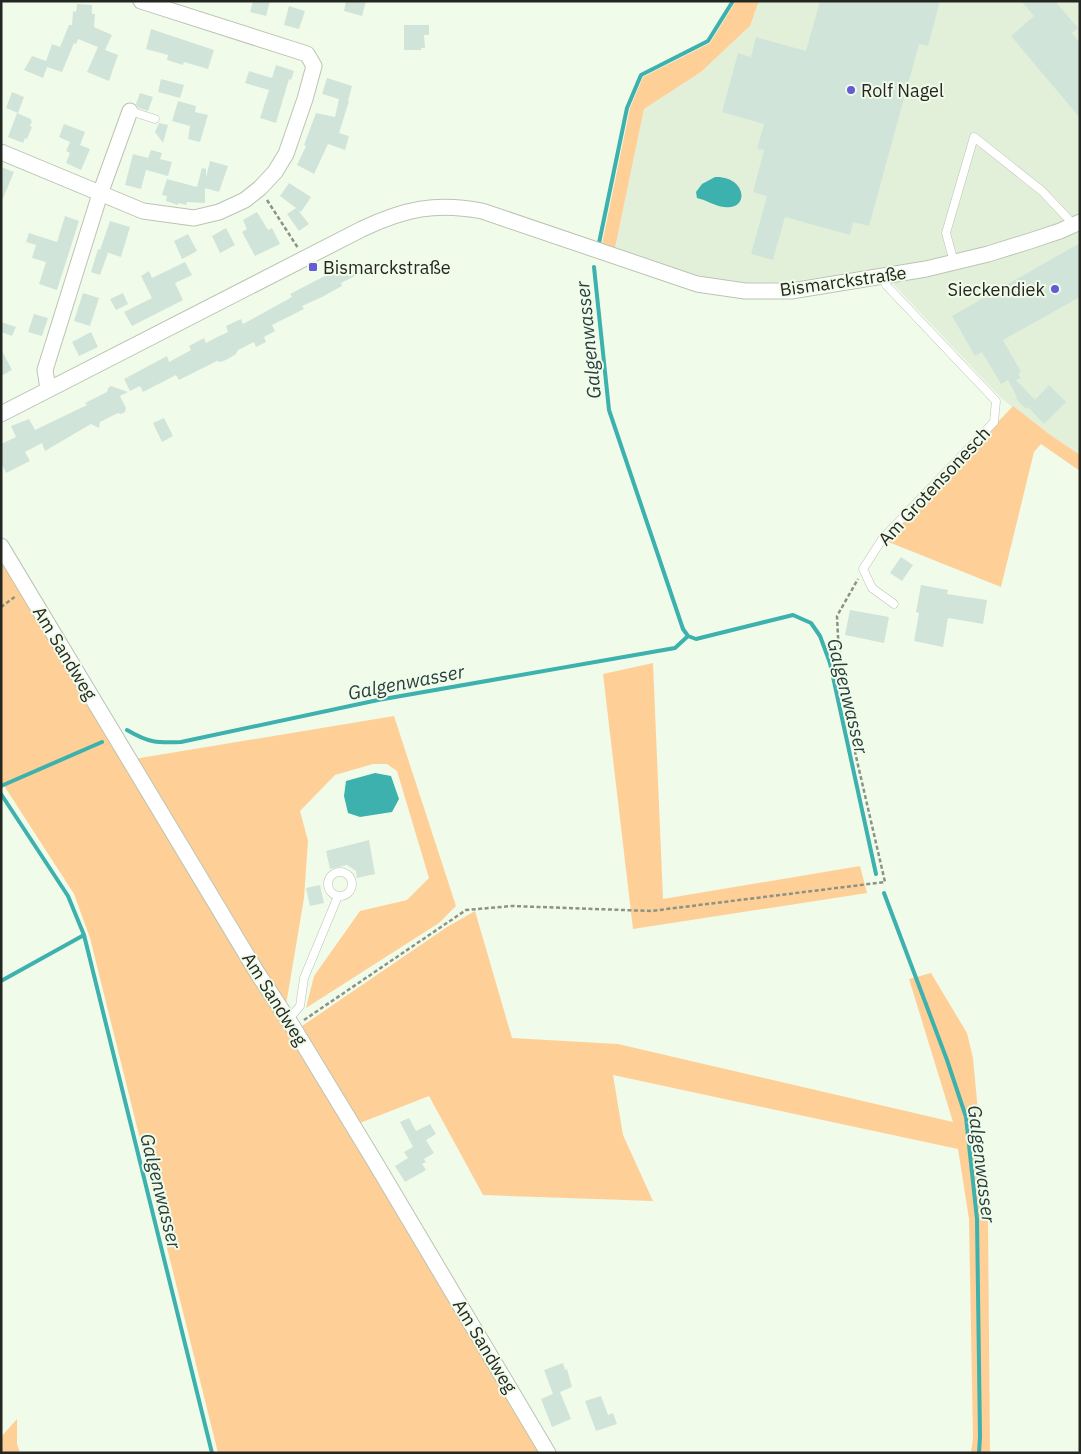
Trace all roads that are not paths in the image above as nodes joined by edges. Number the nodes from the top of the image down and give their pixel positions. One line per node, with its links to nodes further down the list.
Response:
1 (141, 1): 5 (street)
2 (130, 111): 3 (lane); 5 (street)
3 (155, 119)
4 (1, 152): 5 (street)
5 (100, 194): 9 (street)
6 (1077, 224): 7 (street, Bismarckstraße); 7 (lane)
7 (954, 262): 8 (street, Bismarckstraße)
8 (883, 277): 9 (street, Bismarckstraße); 12 (lane, Am Grotensonesch)
9 (48, 389): 10 (street, Bismarckstraße)
10 (1, 414)
11 (1, 546): 14 (street, Am Sandweg)
12 (894, 604)
13 (338, 896): 14 (lane)
14 (290, 1024): 15 (street, Am Sandweg)
15 (548, 1453)

